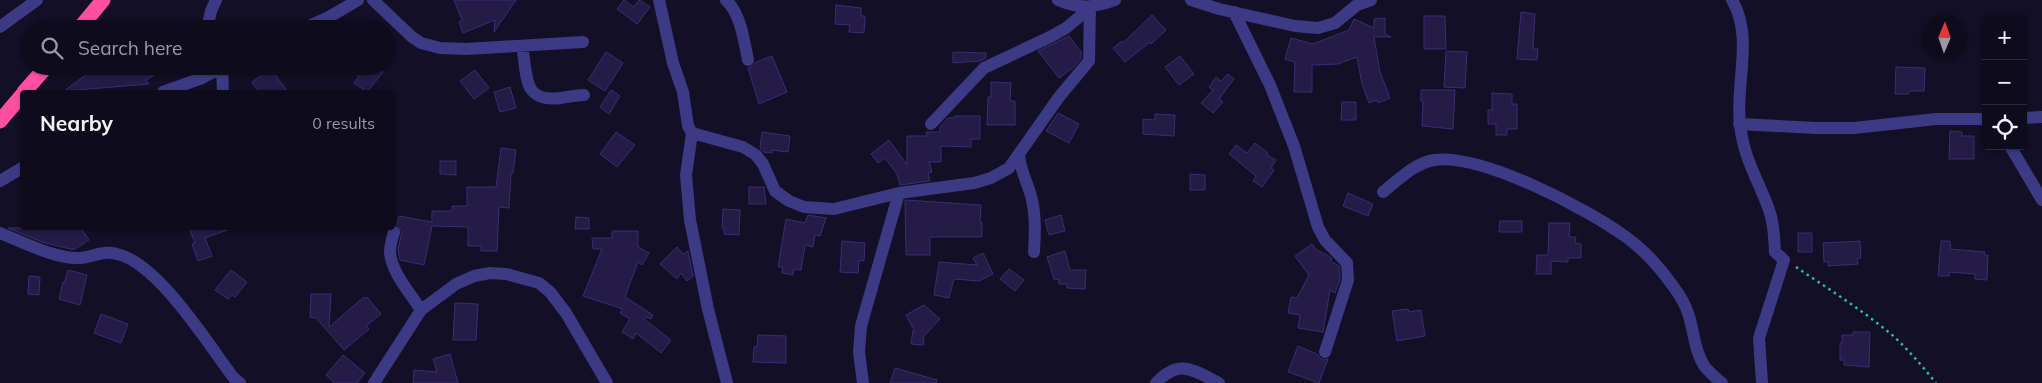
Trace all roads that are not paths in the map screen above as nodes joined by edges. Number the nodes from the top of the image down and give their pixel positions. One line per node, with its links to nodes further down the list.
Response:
1 (37, 0): 20 (street)
2 (103, 0): 15 (highway)
3 (216, 0): 16 (street)
4 (358, 0): 17 (street)
5 (374, 0): 18 (street)
6 (659, 0): 38 (street)
7 (726, 0): 23 (street)
8 (1058, 0): 13 (street)
9 (1115, 0): 13 (street)
10 (1191, 0): 14 (street)
11 (1371, 0): 14 (street)
12 (1732, 0): 37 (street)
13 (1090, 8): 36 (street); 40 (street)
14 (1234, 12): 50 (street)
15 (86, 20)
16 (209, 20)
17 (322, 20)
18 (395, 20)
19 (395, 20): 22 (street)
20 (0, 27)
21 (583, 42): 22 (street)
22 (522, 46): 30 (street)
23 (748, 60)
24 (40, 75): 27 (highway)
25 (196, 75): 28 (street)
26 (223, 75): 29 (street)
27 (27, 90)
28 (167, 90)
29 (223, 90)
30 (584, 94)
31 (20, 98): 35 (highway)
32 (2042, 117): 33 (street)
33 (2027, 118)
34 (1982, 119): 37 (street)
35 (0, 121)
36 (931, 124)
37 (1739, 124): 59 (street)
38 (692, 133): 44 (street); 54 (street)
39 (2012, 150): 45 (street)
40 (1018, 154): 44 (street); 48 (street)
41 (20, 169): 42 (street)
42 (0, 181)
43 (1383, 192): 58 (street)
44 (899, 193): 55 (street)
45 (2042, 200)
46 (394, 232): 49 (street)
47 (0, 233): 51 (street)
48 (1034, 252)
49 (421, 310): 52 (street); 53 (street)
50 (1325, 352)
51 (240, 383)
52 (374, 383)
53 (607, 383)
54 (727, 383)
55 (863, 383)
56 (1156, 383): 57 (street)
57 (1219, 383)
58 (1722, 383)
59 (1762, 383)

